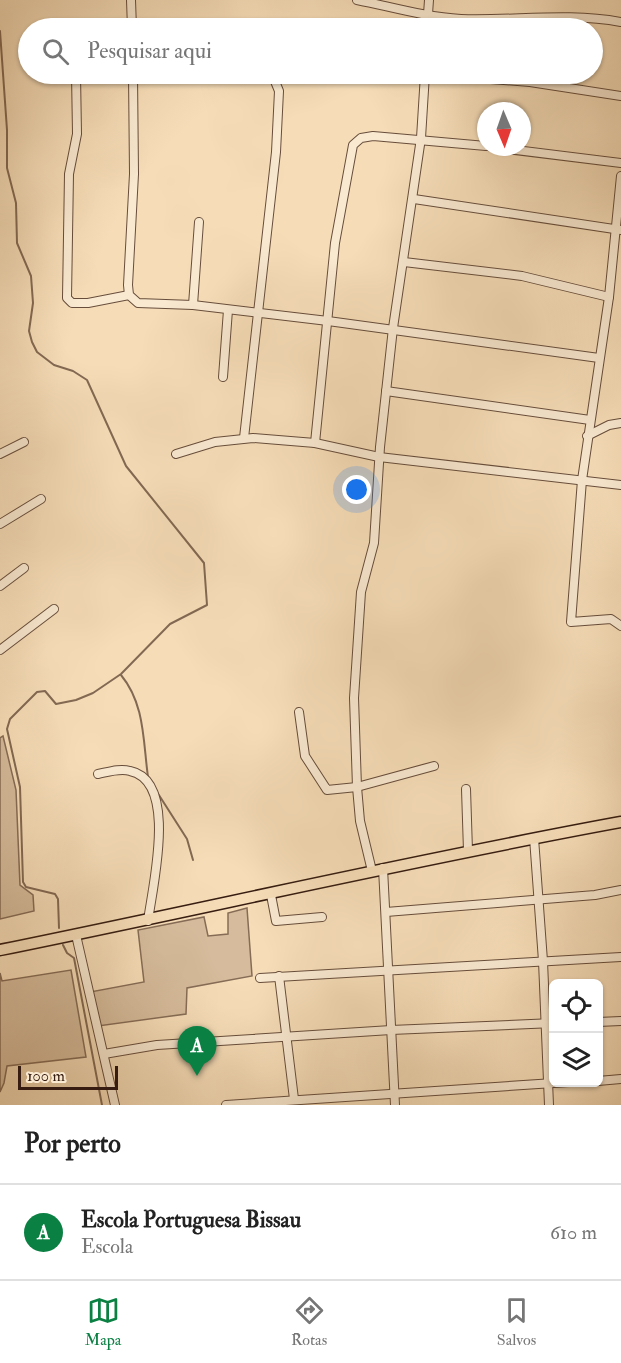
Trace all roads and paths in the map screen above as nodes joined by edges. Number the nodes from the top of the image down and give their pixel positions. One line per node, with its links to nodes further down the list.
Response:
1 (130, 0): 5 (street)
2 (357, 0): 4 (street)
3 (429, 0): 4 (street)
4 (427, 16): 6 (street)
5 (131, 18)
6 (459, 18)
7 (523, 18): 8 (street)
8 (581, 18)
9 (603, 20): 10 (street)
10 (621, 22)
11 (76, 84): 26 (street)
12 (133, 84): 26 (street)
13 (276, 84): 30 (street)
14 (424, 84): 17 (street)
15 (550, 84): 16 (street)
16 (621, 96)
17 (421, 138): 18 (street); 22 (street); 31 (street)
18 (477, 145)
19 (531, 152): 20 (street)
20 (621, 163)
21 (621, 176): 24 (street)
22 (414, 199): 24 (street); 25 (street)
23 (199, 222): 28 (street)
24 (619, 230): 27 (street)
25 (404, 262): 27 (street); 32 (street)
26 (129, 295): 28 (street)
27 (609, 297): 33 (street)
28 (193, 305): 29 (street)
29 (228, 310): 30 (street); 34 (street)
30 (258, 313): 31 (street); 39 (street)
31 (328, 321): 32 (street); 41 (street)
32 (393, 328): 33 (street); 35 (street)
33 (599, 358): 36 (street)
34 (223, 377)
35 (386, 391): 36 (street); 44 (street)
36 (590, 420): 38 (street)
37 (621, 423): 38 (street)
38 (587, 436): 45 (street)
39 (244, 438): 41 (street); 43 (street)
40 (24, 442): 42 (street)
41 (315, 443): 44 (street)
42 (0, 454)
43 (176, 454)
44 (379, 457): 45 (street); 57 (street)
45 (582, 480): 46 (street); 52 (street)
46 (621, 485)
47 (41, 500): 48 (street)
48 (0, 524)
49 (24, 568): 50 (street)
50 (0, 586)
51 (54, 609): 53 (street)
52 (621, 626)
53 (0, 650)
54 (299, 712): 57 (street)
55 (434, 766): 57 (street)
56 (98, 774): 68 (street)
57 (357, 787): 62 (street)
58 (466, 789): 61 (street)
59 (621, 822): 60 (main road)
60 (534, 838): 61 (main road); 65 (street)
61 (468, 851): 62 (main road)
62 (377, 870): 64 (main road); 66 (street)
63 (621, 890): 65 (street)
64 (272, 895): 67 (street); 68 (main road)
65 (539, 900): 66 (street); 72 (street)
66 (386, 912): 73 (street)
67 (322, 917)
68 (148, 921): 69 (main road)
69 (76, 935): 70 (main road); 81 (street)
70 (0, 950)
71 (621, 957): 72 (street)
72 (543, 962): 73 (street); 78 (street)
73 (390, 969): 74 (street); 79 (street)
74 (279, 976): 75 (street); 80 (street)
75 (260, 978)
76 (621, 1021): 77 (street)
77 (603, 1022)
78 (549, 1024): 79 (street); 84 (street)
79 (391, 1030): 80 (street); 85 (street)
80 (288, 1038): 81 (street); 86 (street)
81 (104, 1054): 87 (street)
82 (621, 1079): 83 (street)
83 (603, 1081)
84 (548, 1084): 85 (street); 90 (street)
85 (394, 1094): 86 (street); 89 (street)
86 (294, 1099): 88 (street)
87 (115, 1105)
88 (226, 1105)
89 (395, 1105)
90 (549, 1105)

